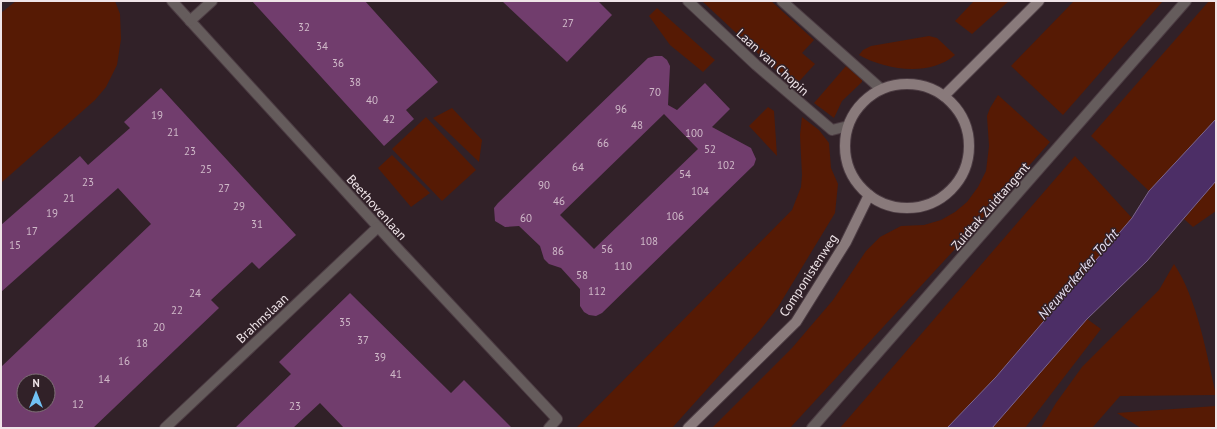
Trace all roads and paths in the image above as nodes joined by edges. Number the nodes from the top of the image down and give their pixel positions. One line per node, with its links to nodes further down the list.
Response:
1 (172, 1): 7 (street, Beethovenlaan)
2 (212, 1): 7 (street)
3 (688, 1): 10 (street, Laan van Chopin)
4 (782, 1): 8 (street)
5 (1039, 1): 9 (main road)
6 (1186, 1): 16 (street, Zuidtak Zuidtangent)
7 (190, 21): 12 (street, Beethovenlaan)
8 (881, 89): 9 (main road); 10 (main road)
9 (944, 96): 11 (main road)
10 (848, 126): 11 (main road)
11 (869, 195): 15 (main road, Componistenweg)
12 (378, 227): 13 (street, Brahmslaan); 14 (street, Beethovenlaan)
13 (164, 428)
14 (548, 428)
15 (688, 428)
16 (812, 428)

